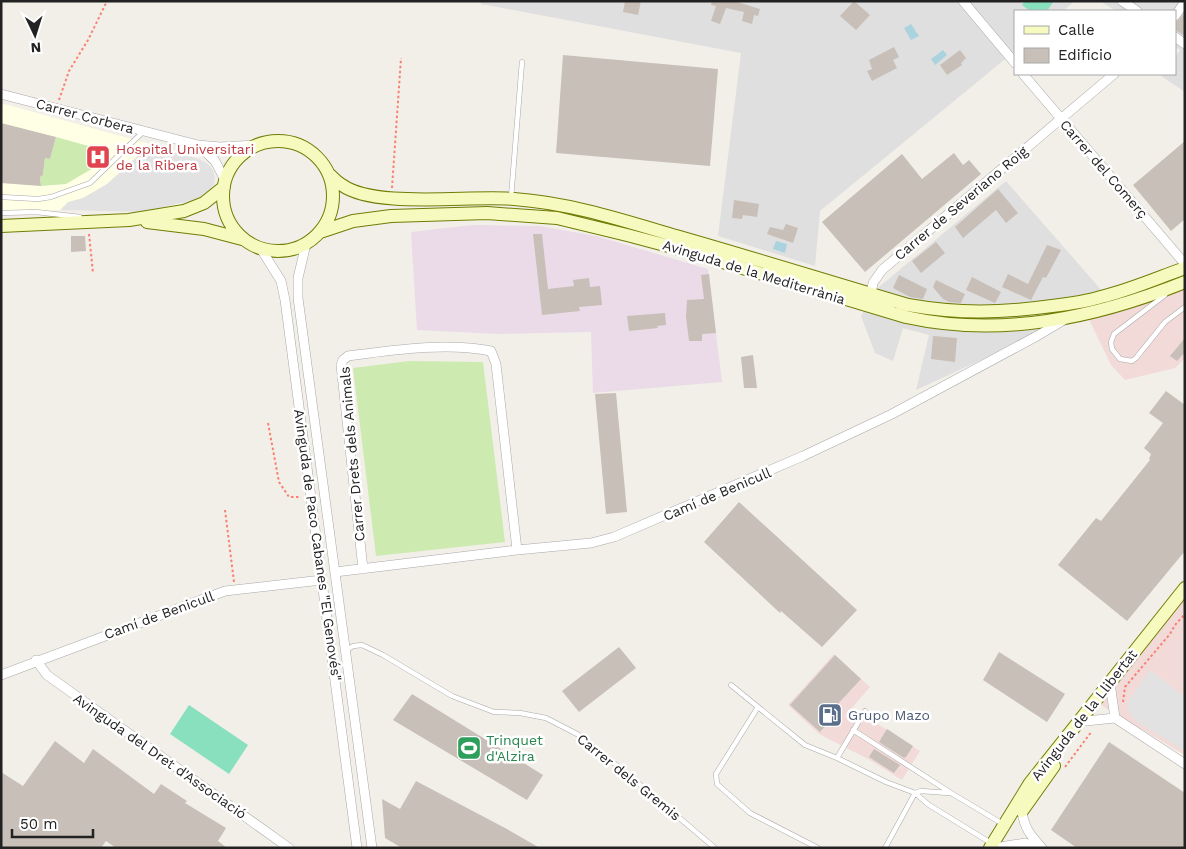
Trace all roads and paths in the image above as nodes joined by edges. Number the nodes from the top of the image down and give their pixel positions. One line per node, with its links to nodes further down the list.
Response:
1 (107, 1): 13 (path)
2 (964, 1): 9 (street)
3 (1122, 1): 5 (street)
4 (1185, 2): 6 (street)
5 (1136, 10)
6 (1176, 15)
7 (401, 58): 21 (path)
8 (522, 62): 22 (lane)
9 (1014, 62)
10 (1025, 75): 14 (street, Carrer del Comerç)
11 (1113, 75): 14 (street, Carrer de Severiano Roig)
12 (1, 94): 13 (street, Carrer Corbera)
13 (56, 108): 15 (street, Carrer Corbera)
14 (1061, 119): 31 (street, Carrer del Comerç); 34 (street, Carrer de Severiano Roig)
15 (144, 131): 16 (street, Carrer Corbera); 20 (lane)
16 (198, 145): 17 (street, Carrer Corbera); 19 (street, Carrer Corbera)
17 (258, 145): 18 (main road); 19 (main road)
18 (330, 175): 21 (main road, Avinguda de la Mediterrània); 27 (main road)
19 (225, 184): 24 (main road); 28 (main road)
20 (1, 197)
21 (392, 198): 22 (main road, Avinguda de la Mediterrània)
22 (511, 199): 34 (main road, Avinguda de la Mediterrània)
23 (1, 213): 24 (lane)
24 (125, 220): 25 (main road); 28 (main road)
25 (88, 222): 26 (main road); 32 (path)
26 (1, 226)
27 (320, 232): 29 (main road); 36 (main road, Avinguda de la Mediterrània)
28 (244, 240): 30 (main road)
29 (306, 244): 30 (main road); 42 (street, Avinguda de Paco Cabanes "El Genovés")
30 (261, 249): 38 (street, Avinguda de Paco Cabanes "El Genovés")
31 (1185, 266): 34 (main road, Avinguda de la Mediterrània)
32 (92, 273)
33 (1180, 284): 35 (lane); 36 (main road, Avinguda de la Mediterrània)
34 (872, 294)
35 (1185, 307)
36 (1068, 318): 40 (street, Camí de Benicull)
37 (268, 423): 38 (path)
38 (311, 496): 43 (street, Avinguda de Paco Cabanes "El Genovés")
39 (225, 510): 45 (path)
40 (517, 550): 41 (street, Camí de Benicull); 41 (street, Carrer Drets dels Animals)
41 (363, 569): 42 (street, Camí de Benicull)
42 (335, 572): 47 (street, Avinguda de Paco Cabanes "El Genovés")
43 (322, 580): 45 (street, Camí de Benicull); 65 (street, Avinguda de Paco Cabanes "El Genovés")
44 (1185, 588): 62 (main road, Avinguda de la Llibertat)
45 (235, 589): 48 (street, Camí de Benicull)
46 (1185, 599): 51 (main road, Avinguda de la Llibertat)
47 (345, 651): 66 (street, Avinguda de Paco Cabanes "El Genovés"); 67 (lane, Carrer dels Gremis)
48 (36, 660): 49 (street, Camí de Benicull); 64 (street, Avinguda del Dret d'Associació)
49 (1, 675)
50 (731, 685): 52 (lane)
51 (1111, 690): 54 (street); 55 (main road, Avinguda de la Llibertat)
52 (758, 707): 57 (lane); 68 (lane)
53 (864, 711): 56 (lane)
54 (1115, 718): 55 (street); 58 (street)
55 (1086, 721): 61 (main road, Avinguda de la Llibertat)
56 (853, 730): 57 (lane); 59 (lane)
57 (837, 758): 60 (lane)
58 (1185, 764)
59 (951, 793): 60 (lane); 62 (lane)
60 (915, 794): 63 (lane); 69 (lane)
61 (1022, 811): 63 (main road, Avinguda de la Llibertat); 71 (street)
62 (1004, 824): 63 (main road, Avinguda de la Llibertat)
63 (995, 846): 70 (street)
64 (289, 848)
65 (357, 848)
66 (372, 848)
67 (715, 848)
68 (818, 848)
69 (884, 848)
70 (1038, 848)
71 (1042, 848)

